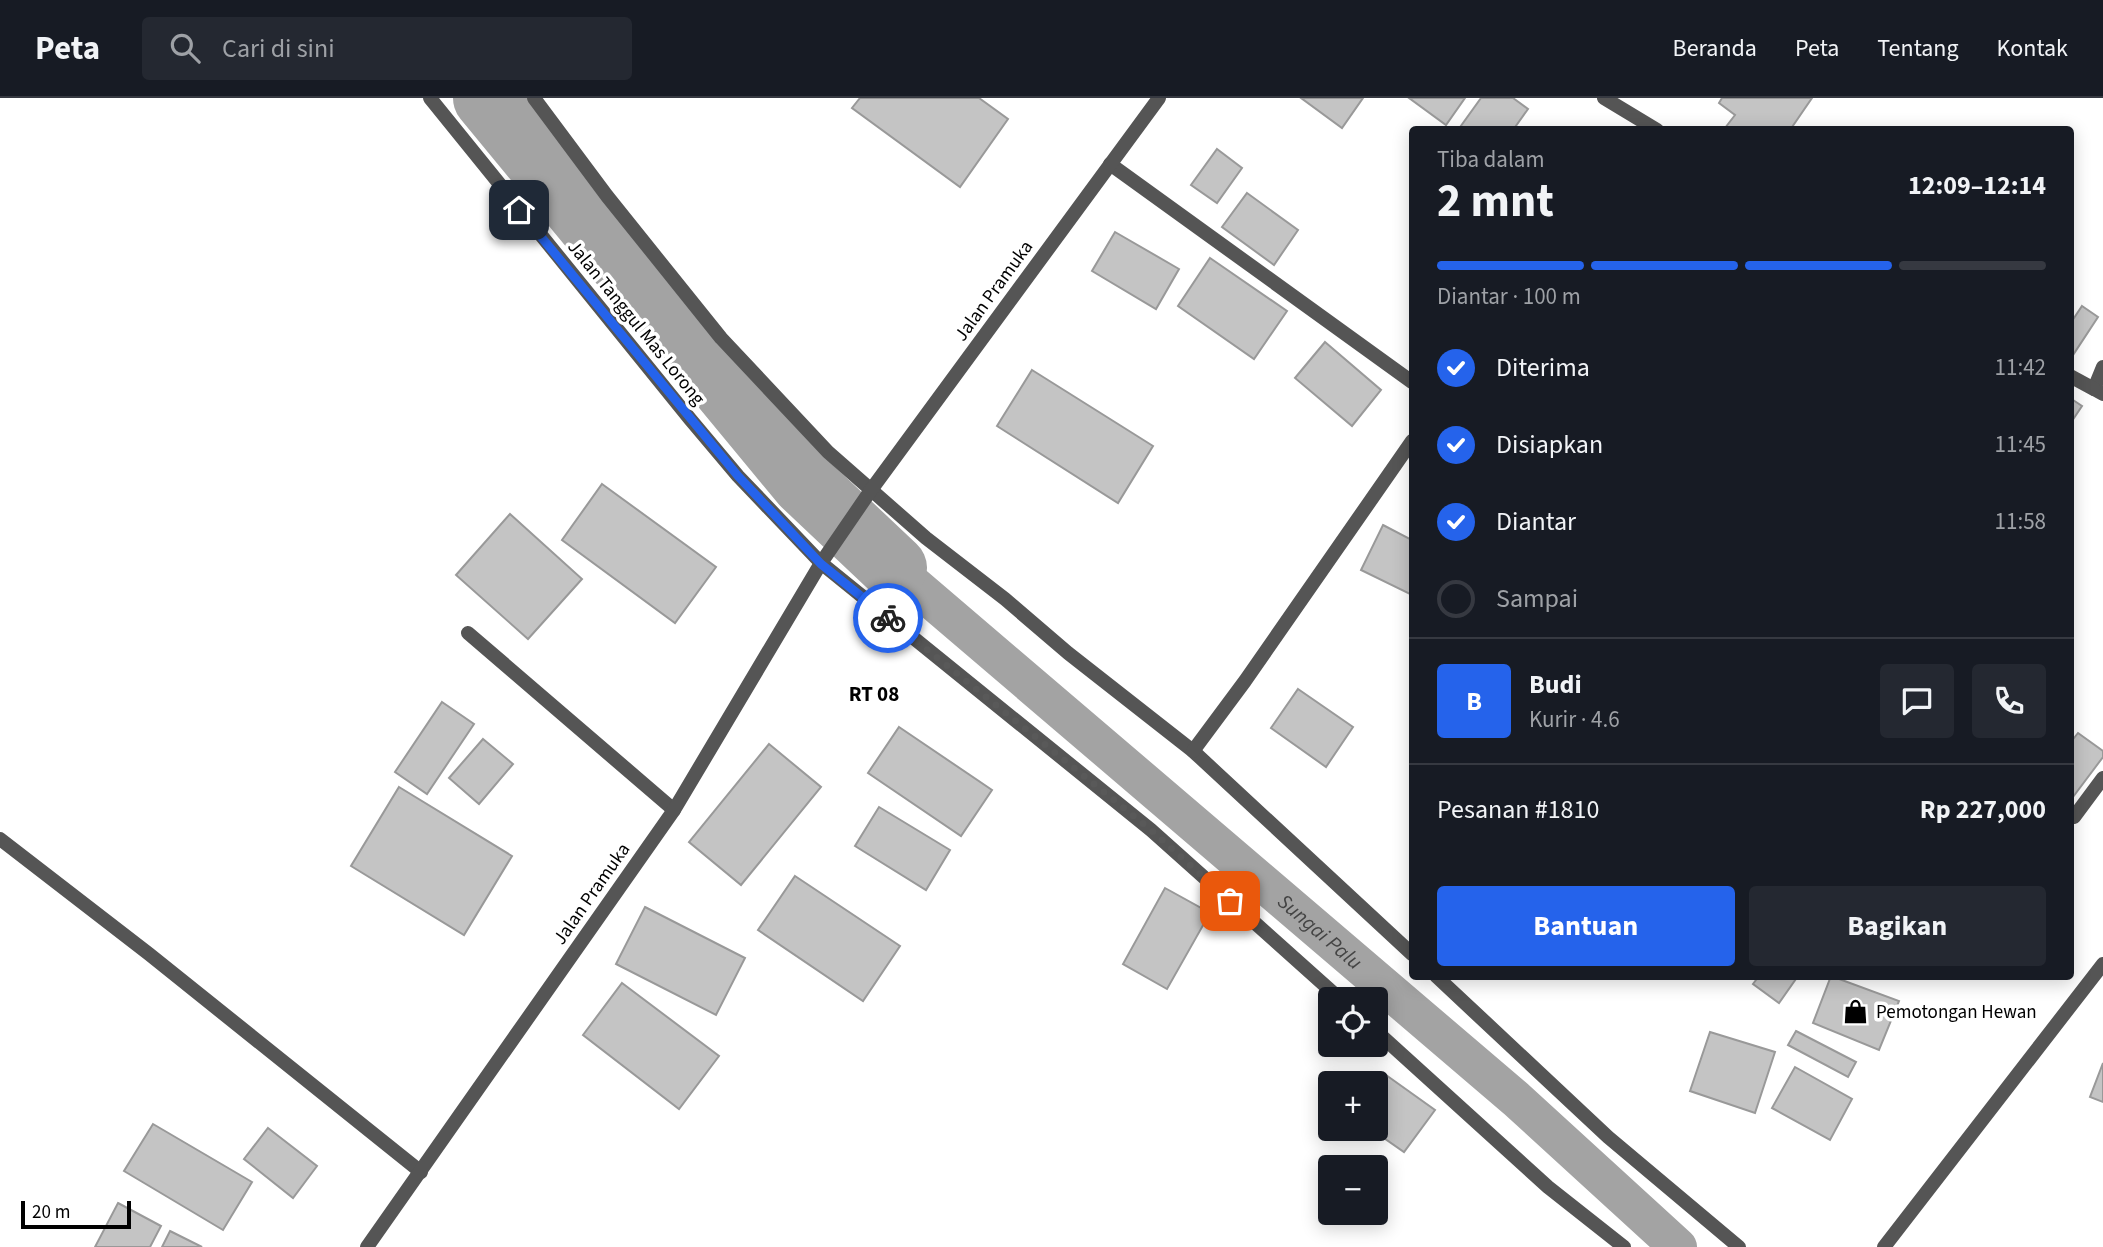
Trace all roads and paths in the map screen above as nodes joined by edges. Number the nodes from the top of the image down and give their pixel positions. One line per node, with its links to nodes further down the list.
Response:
1 (430, 98): 13 (street, Jalan Tanggul Mas Lorong)
2 (534, 98): 12 (street)
3 (1159, 98): 6 (street, Jalan Pramuka)
4 (1604, 98): 5 (street)
5 (1646, 126)
6 (1110, 164): 9 (street); 12 (street, Jalan Pramuka)
7 (2103, 367): 10 (street)
8 (2074, 378): 10 (street)
9 (1409, 380)
10 (2099, 392)
11 (1409, 445): 15 (street)
12 (871, 491): 13 (street, Jalan Pramuka); 15 (street)
13 (821, 564): 17 (street, Jalan Pramuka); 23 (street, Jalan Tanggul Mas Lorong)
14 (468, 633): 17 (street)
15 (1194, 751): 20 (street)
16 (2103, 778): 18 (street)
17 (674, 810): 25 (street, Jalan Pramuka)
18 (2074, 817)
19 (0, 839): 25 (street)
20 (1409, 951)
21 (2103, 964): 29 (street)
22 (1440, 980): 28 (street)
23 (1327, 987)
24 (1388, 1042): 27 (street)
25 (421, 1172): 26 (street, Jalan Pramuka)
26 (367, 1247)
27 (1624, 1247)
28 (1739, 1247)
29 (1884, 1247)

